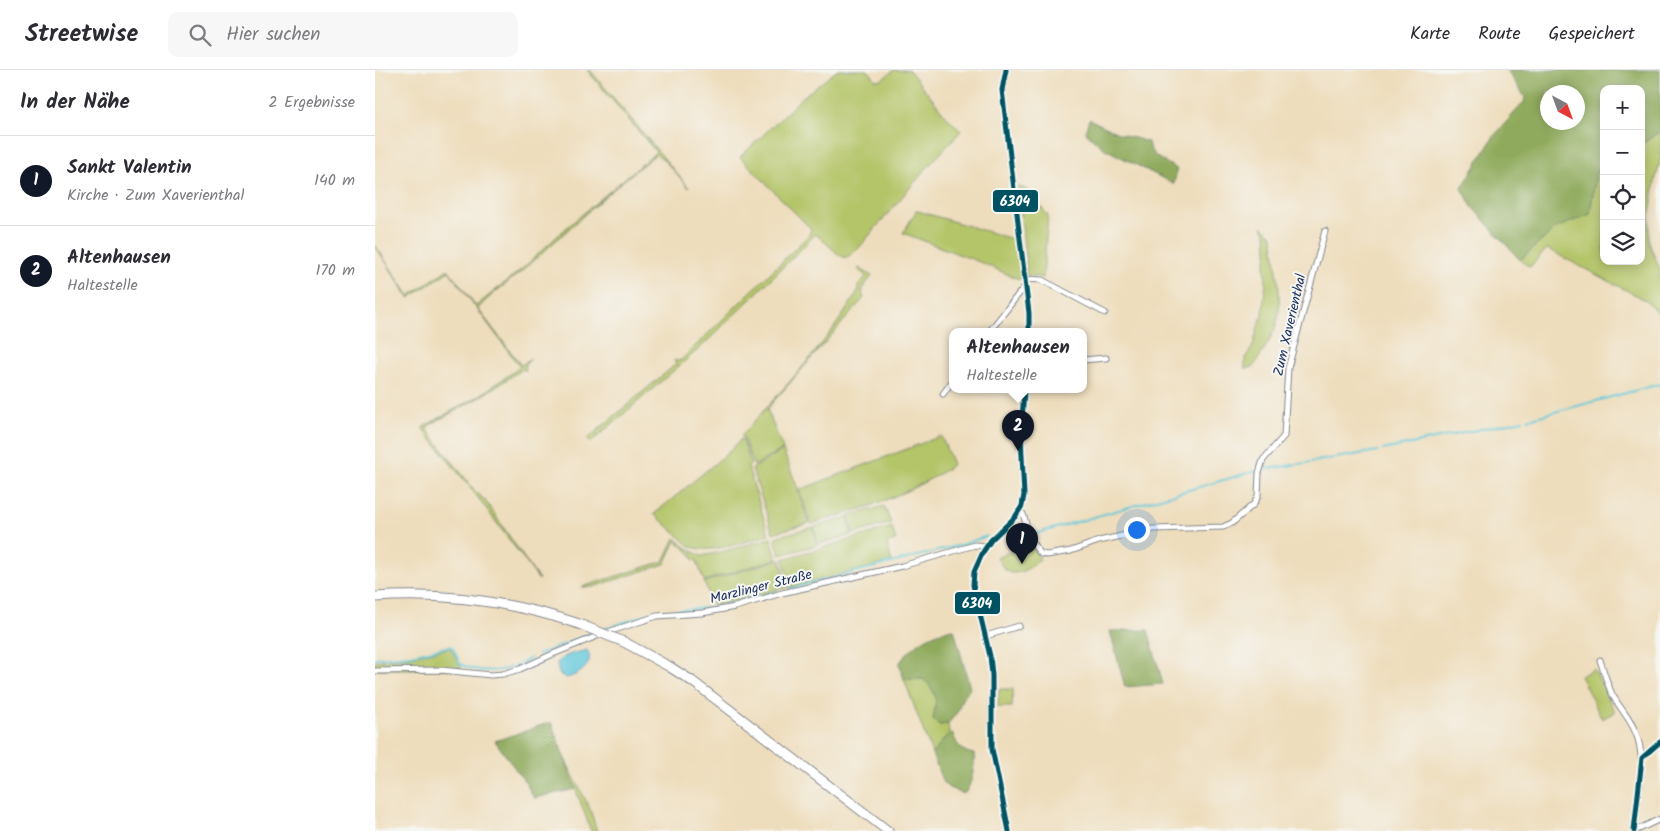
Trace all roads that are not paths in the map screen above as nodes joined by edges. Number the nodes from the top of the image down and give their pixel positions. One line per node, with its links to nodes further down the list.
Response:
1 (1005, 70): 3 (street)
2 (1325, 230): 13 (street, Zum Xaverienthal)
3 (1024, 279): 4 (street); 5 (street)
4 (1025, 286): 6 (street); 7 (street)
5 (1105, 313)
6 (992, 328)
7 (1029, 328)
8 (1106, 358): 9 (street)
9 (1087, 360)
10 (949, 386): 12 (street)
11 (1024, 393): 13 (street)
12 (943, 394)
13 (1020, 511): 14 (street)
14 (987, 546): 17 (street); 19 (street, Marzlinger Straße)
15 (375, 597): 23 (main road, bridge)
16 (1019, 626): 17 (street)
17 (986, 636): 24 (street)
18 (1600, 660): 21 (street)
19 (375, 672)
20 (1660, 742): 21 (street)
21 (1642, 758): 25 (street)
22 (1660, 819): 25 (street)
23 (888, 831)
24 (1009, 831)
25 (1634, 831)

